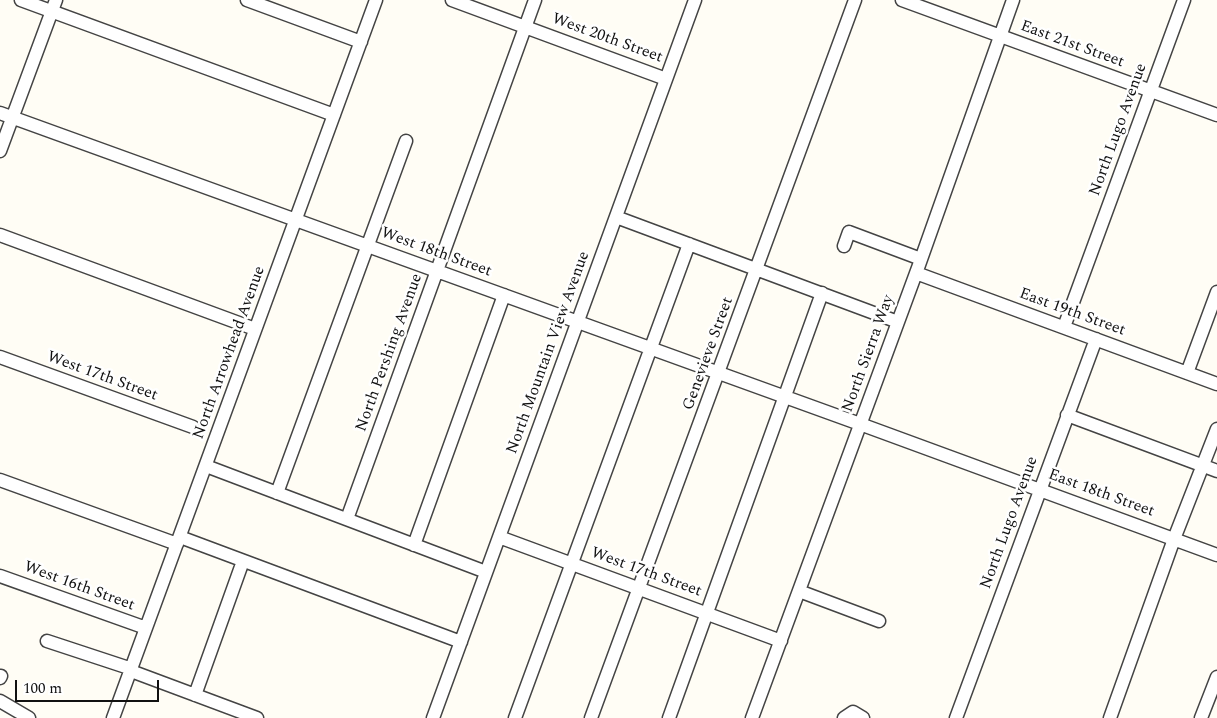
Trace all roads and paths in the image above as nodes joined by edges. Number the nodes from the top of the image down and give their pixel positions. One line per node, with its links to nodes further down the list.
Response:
1 (21, 0): 11 (street)
2 (247, 0): 14 (street)
3 (376, 0): 14 (street, North Arrowhead Avenue)
4 (452, 0): 12 (street, West 20th Street)
5 (535, 0): 12 (street, North Pershing Avenue)
6 (695, 0): 15 (street, North Mountain View Avenue)
7 (855, 0): 29 (street, Genevieve Street)
8 (902, 0): 13 (street, East 21st Street)
9 (1013, 0): 13 (street, North Sierra Way)
10 (1184, 0): 16 (street, North Lugo Avenue)
11 (54, 6): 17 (street); 18 (street)
12 (526, 27): 15 (street, West 20th Street); 30 (street, North Pershing Avenue)
13 (1000, 36): 16 (street, East 21st Street); 28 (street, North Sierra Way)
14 (361, 42): 17 (street, North Arrowhead Avenue)
15 (666, 78): 22 (street, North Mountain View Avenue)
16 (1151, 91): 19 (street, East 21st Street); 37 (street, North Lugo Avenue)
17 (334, 114): 23 (street, North Arrowhead Avenue)
18 (6, 115): 21 (street); 23 (street, West 18th Street)
19 (1217, 115)
20 (406, 141): 26 (street)
21 (0, 151)
22 (616, 216): 25 (street); 35 (street, North Mountain View Avenue)
23 (296, 220): 26 (street, West 18th Street); 38 (street, North Arrowhead Avenue)
24 (0, 235): 38 (street)
25 (689, 244): 29 (street); 40 (street)
26 (368, 246): 30 (street, West 18th Street); 55 (street)
27 (844, 246): 28 (street)
28 (921, 259): 31 (street, North Sierra Way)
29 (757, 269): 33 (street); 42 (street, Genevieve Street)
30 (437, 271): 34 (street, West 18th Street); 56 (street, North Pershing Avenue)
31 (916, 273): 36 (street, North Sierra Way); 37 (street, East 19th Street)
32 (1217, 292): 43 (street)
33 (822, 293): 36 (street); 45 (street)
34 (504, 295): 35 (street, West 18th Street); 60 (street)
35 (578, 321): 40 (street, West 18th Street); 57 (street, North Mountain View Avenue)
36 (898, 322): 47 (street, North Sierra Way)
37 (1064, 327): 39 (street, East 19th Street)
38 (255, 329): 50 (street, North Arrowhead Avenue)
39 (1096, 339): 43 (street, East 19th Street); 46 (street, North Lugo Avenue)
40 (651, 348): 42 (street, West 18th Street); 63 (street)
41 (0, 357): 48 (street, West 17th Street)
42 (719, 373): 45 (street, West 18th Street); 66 (street, Genevieve Street)
43 (1187, 373): 44 (street, East 19th Street)
44 (1217, 384)
45 (786, 397): 47 (street, West 18th Street); 68 (street)
46 (1067, 415): 51 (street); 54 (street, North Lugo Avenue)
47 (860, 424): 54 (street, East 18th Street); 67 (street, North Sierra Way)
48 (193, 427)
49 (1217, 428): 51 (street)
50 (206, 466): 55 (street); 59 (street, North Arrowhead Avenue)
51 (1202, 466): 52 (street); 58 (street)
52 (1217, 471)
53 (0, 480): 59 (street)
54 (1039, 489): 58 (street, East 18th Street); 88 (street, North Lugo Avenue)
55 (277, 493): 56 (street)
56 (347, 519): 60 (street)
57 (499, 537): 63 (street, West 17th Street); 64 (street, North Mountain View Avenue)
58 (1174, 539): 61 (street, East 18th Street); 89 (street)
59 (179, 541): 62 (street); 70 (street, North Arrowhead Avenue)
60 (414, 545): 64 (street)
61 (1217, 555)
62 (243, 561): 73 (street); 76 (street)
63 (572, 563): 66 (street, West 17th Street); 82 (street)
64 (486, 572): 73 (street, North Mountain View Avenue)
65 (1, 578): 70 (street, West 16th Street)
66 (639, 588): 68 (street, West 17th Street); 83 (street, Genevieve Street)
67 (799, 591): 69 (street); 72 (street, North Sierra Way)
68 (708, 613): 72 (street, West 17th Street); 84 (street)
69 (879, 621)
70 (146, 628): 74 (street, North Arrowhead Avenue)
71 (47, 641): 74 (street)
72 (781, 641): 85 (street, North Sierra Way)
73 (461, 642): 81 (street, North Mountain View Avenue)
74 (131, 670): 76 (street); 79 (street, North Arrowhead Avenue)
75 (1217, 677): 90 (street)
76 (195, 695): 80 (street)
77 (0, 701): 78 (street)
78 (29, 718)
79 (113, 718)
80 (257, 718)
81 (433, 718)
82 (515, 718)
83 (591, 718)
84 (669, 718)
85 (752, 718)
86 (844, 718): 87 (street)
87 (863, 718)
88 (956, 718)
89 (1110, 718)
90 (1201, 718)

